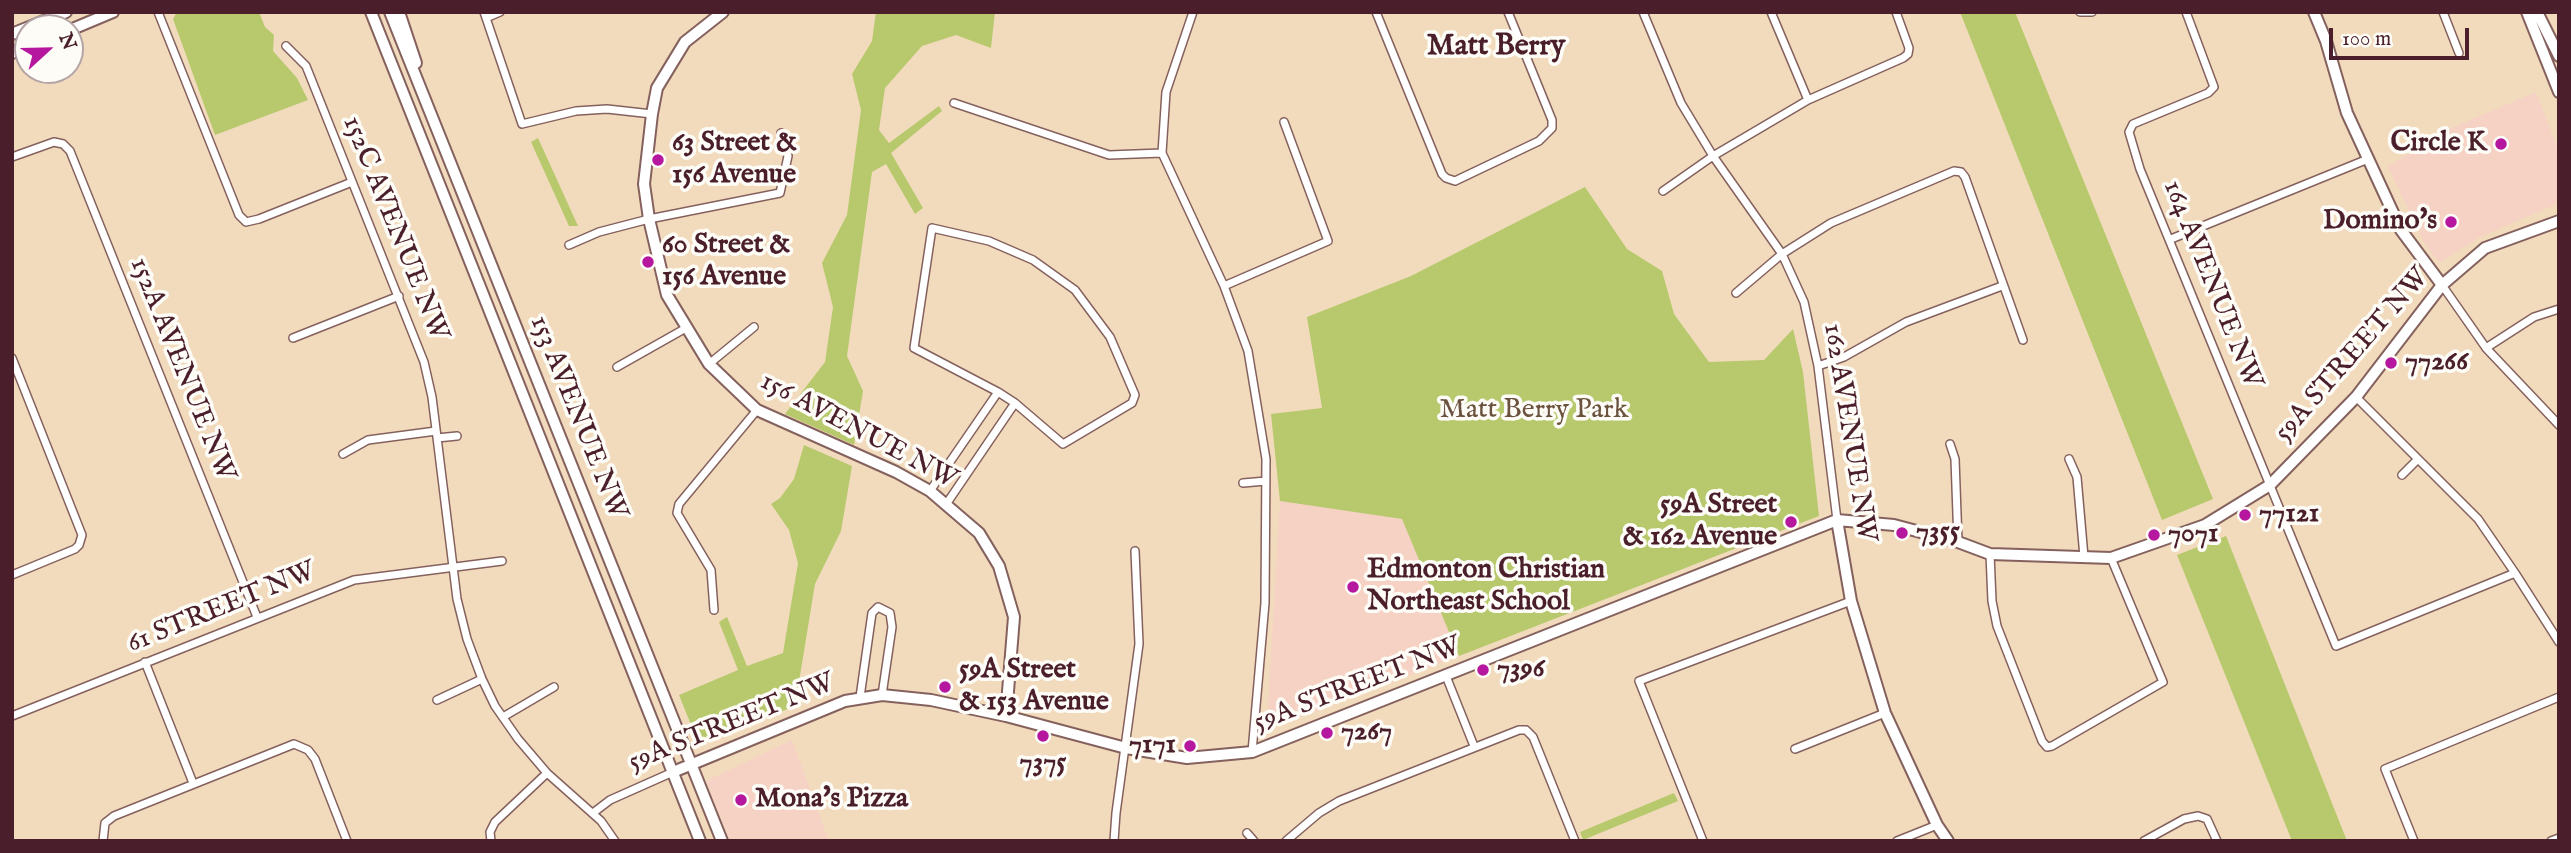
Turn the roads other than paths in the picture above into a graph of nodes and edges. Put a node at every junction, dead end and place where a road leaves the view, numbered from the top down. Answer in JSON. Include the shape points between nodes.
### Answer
{"nodes":[{"id":1,"x":66,"y":12,"type":"edge"},
{"id":2,"x":113,"y":12,"type":"edge"},
{"id":3,"x":158,"y":12,"type":"edge"},
{"id":4,"x":371,"y":12,"type":"edge"},
{"id":5,"x":390,"y":12,"type":"edge"},
{"id":6,"x":399,"y":12,"type":"edge"},
{"id":7,"x":500,"y":12,"type":"edge"},
{"id":8,"x":723,"y":12,"type":"edge"},
{"id":9,"x":1193,"y":12,"type":"edge"},
{"id":10,"x":1376,"y":12,"type":"edge"},
{"id":11,"x":1508,"y":12,"type":"edge"},
{"id":12,"x":1643,"y":12,"type":"edge"},
{"id":13,"x":1771,"y":12,"type":"edge"},
{"id":14,"x":1896,"y":12,"type":"edge"},
{"id":15,"x":2080,"y":12,"type":"edge"},
{"id":16,"x":2092,"y":12,"type":"edge"},
{"id":17,"x":2186,"y":12,"type":"edge"},
{"id":18,"x":2314,"y":12,"type":"edge"},
{"id":19,"x":2443,"y":12,"type":"edge"},
{"id":20,"x":2527,"y":12,"type":"edge"},
{"id":21,"x":2537,"y":12,"type":"edge"},
{"id":22,"x":485,"y":15,"type":"edge"},
{"id":23,"x":84,"y":24,"type":"edge"},
{"id":24,"x":12,"y":34,"type":"edge"},
{"id":25,"x":286,"y":46,"type":"dead end"},
{"id":26,"x":2459,"y":53,"type":"dead end"},
{"id":27,"x":2559,"y":55,"type":"edge"},
{"id":28,"x":2559,"y":92,"type":"edge"},
{"id":29,"x":1808,"y":100,"type":"junction"},
{"id":30,"x":426,"y":103,"type":"junction"},
{"id":31,"x":954,"y":103,"type":"dead end"},
{"id":32,"x":652,"y":114,"type":"junction"},
{"id":33,"x":1284,"y":122,"type":"dead end"},
{"id":34,"x":781,"y":133,"type":"dead end"},
{"id":35,"x":1162,"y":153,"type":"junction"},
{"id":36,"x":1713,"y":156,"type":"junction"},
{"id":37,"x":12,"y":157,"type":"edge"},
{"id":38,"x":2368,"y":159,"type":"junction"},
{"id":39,"x":352,"y":182,"type":"junction"},
{"id":40,"x":1662,"y":191,"type":"dead end"},
{"id":41,"x":649,"y":219,"type":"junction"},
{"id":42,"x":2559,"y":221,"type":"edge"},
{"id":43,"x":2171,"y":239,"type":"junction"},
{"id":44,"x":569,"y":245,"type":"dead end"},
{"id":45,"x":1782,"y":254,"type":"junction"},
{"id":46,"x":2442,"y":285,"type":"junction"},
{"id":47,"x":1224,"y":286,"type":"junction"},
{"id":48,"x":2002,"y":286,"type":"junction"},
{"id":49,"x":1736,"y":293,"type":"dead end"},
{"id":50,"x":399,"y":296,"type":"junction"},
{"id":51,"x":2559,"y":309,"type":"edge"},
{"id":52,"x":754,"y":327,"type":"dead end"},
{"id":53,"x":686,"y":328,"type":"junction"},
{"id":54,"x":293,"y":338,"type":"dead end"},
{"id":55,"x":2023,"y":340,"type":"dead end"},
{"id":56,"x":2486,"y":348,"type":"junction"},
{"id":57,"x":12,"y":358,"type":"edge"},
{"id":58,"x":709,"y":364,"type":"junction"},
{"id":59,"x":1818,"y":366,"type":"junction"},
{"id":60,"x":617,"y":367,"type":"dead end"},
{"id":61,"x":998,"y":392,"type":"junction"},
{"id":62,"x":2356,"y":397,"type":"junction"},
{"id":63,"x":1015,"y":403,"type":"junction"},
{"id":64,"x":757,"y":410,"type":"junction"},
{"id":65,"x":2559,"y":425,"type":"edge"},
{"id":66,"x":437,"y":435,"type":"junction"},
{"id":67,"x":457,"y":436,"type":"dead end"},
{"id":68,"x":1950,"y":444,"type":"dead end"},
{"id":69,"x":343,"y":454,"type":"dead end"},
{"id":70,"x":2069,"y":459,"type":"dead end"},
{"id":71,"x":2418,"y":459,"type":"junction"},
{"id":72,"x":2402,"y":475,"type":"dead end"},
{"id":73,"x":1266,"y":481,"type":"junction"},
{"id":74,"x":1243,"y":483,"type":"dead end"},
{"id":75,"x":2270,"y":485,"type":"junction"},
{"id":76,"x":930,"y":491,"type":"junction"},
{"id":77,"x":947,"y":503,"type":"junction"},
{"id":78,"x":1837,"y":520,"type":"junction"},
{"id":79,"x":1958,"y":542,"type":"junction"},
{"id":80,"x":1135,"y":551,"type":"dead end"},
{"id":81,"x":1990,"y":554,"type":"junction"},
{"id":82,"x":2084,"y":557,"type":"junction"},
{"id":83,"x":2111,"y":558,"type":"junction"},
{"id":84,"x":502,"y":561,"type":"dead end"},
{"id":85,"x":454,"y":567,"type":"junction"},
{"id":86,"x":2515,"y":573,"type":"junction"},
{"id":87,"x":12,"y":575,"type":"edge"},
{"id":88,"x":1851,"y":601,"type":"junction"},
{"id":89,"x":714,"y":610,"type":"dead end"},
{"id":90,"x":257,"y":617,"type":"junction"},
{"id":91,"x":2559,"y":642,"type":"edge"},
{"id":92,"x":145,"y":663,"type":"junction"},
{"id":93,"x":1446,"y":676,"type":"junction"},
{"id":94,"x":482,"y":679,"type":"junction"},
{"id":95,"x":554,"y":687,"type":"dead end"},
{"id":96,"x":881,"y":695,"type":"junction"},
{"id":97,"x":860,"y":697,"type":"junction"},
{"id":98,"x":2559,"y":697,"type":"edge"},
{"id":99,"x":437,"y":700,"type":"dead end"},
{"id":100,"x":13,"y":713,"type":"edge"},
{"id":101,"x":1885,"y":713,"type":"junction"},
{"id":102,"x":1006,"y":716,"type":"junction"},
{"id":103,"x":503,"y":718,"type":"junction"},
{"id":104,"x":1474,"y":746,"type":"junction"},
{"id":105,"x":1126,"y":748,"type":"junction"},
{"id":106,"x":1795,"y":749,"type":"dead end"},
{"id":107,"x":1252,"y":752,"type":"junction"},
{"id":108,"x":691,"y":765,"type":"junction"},
{"id":109,"x":673,"y":772,"type":"junction"},
{"id":110,"x":547,"y":773,"type":"junction"},
{"id":111,"x":193,"y":783,"type":"junction"},
{"id":112,"x":593,"y":813,"type":"junction"},
{"id":113,"x":1937,"y":825,"type":"junction"},
{"id":114,"x":1247,"y":833,"type":"dead end"},
{"id":115,"x":491,"y":836,"type":"edge"},
{"id":116,"x":2559,"y":838,"type":"edge"},
{"id":117,"x":1572,"y":840,"type":"edge"},
{"id":118,"x":103,"y":841,"type":"edge"},
{"id":119,"x":347,"y":841,"type":"edge"},
{"id":120,"x":615,"y":841,"type":"edge"},
{"id":121,"x":700,"y":841,"type":"edge"},
{"id":122,"x":722,"y":841,"type":"edge"},
{"id":123,"x":1114,"y":841,"type":"edge"},
{"id":124,"x":1254,"y":841,"type":"edge"},
{"id":125,"x":1286,"y":841,"type":"edge"},
{"id":126,"x":1703,"y":841,"type":"edge"},
{"id":127,"x":1898,"y":841,"type":"edge"},
{"id":128,"x":1948,"y":841,"type":"edge"},
{"id":129,"x":2144,"y":841,"type":"edge"},
{"id":130,"x":2217,"y":841,"type":"edge"},
{"id":131,"x":2414,"y":841,"type":"edge"},
{"id":132,"x":2551,"y":841,"type":"edge"}],
"edges":[{"from":1,"to":24,"type":"street"},
{"from":2,"to":23,"type":"street"},
{"from":3,"to":39,"type":"street","via":[[239,215],[246,222]]},
{"from":4,"to":109,"type":"street","name":"153 AVENUE NW"},
{"from":5,"to":30,"type":"street","name":"153 AVENUE NW"},
{"from":6,"to":30,"type":"street"},
{"from":7,"to":22,"type":"street"},
{"from":8,"to":32,"type":"street","name":"156 AVENUE NW","via":[[685,42],[657,88]]},
{"from":9,"to":35,"type":"street","via":[[1167,92]]},
{"from":10,"to":11,"type":"street","via":[[1441,174],[1455,181],[1539,141],[1552,128]]},
{"from":12,"to":36,"type":"street","name":"162 AVENUE NW","via":[[1681,103]]},
{"from":13,"to":29,"type":"street"},
{"from":14,"to":29,"type":"street","via":[[1908,54]]},
{"from":15,"to":16,"type":"street"},
{"from":17,"to":43,"type":"street","name":"164 AVENUE NW","via":[[2214,87],[2133,124],[2129,132]]},
{"from":18,"to":38,"type":"street","via":[[2347,113]]},
{"from":19,"to":26,"type":"street"},
{"from":20,"to":28,"type":"street"},
{"from":21,"to":27,"type":"street"},
{"from":22,"to":32,"type":"street","via":[[522,124],[576,111]]},
{"from":25,"to":39,"type":"street","name":"152C AVENUE NW","via":[[306,66]]},
{"from":29,"to":36,"type":"street"},
{"from":30,"to":108,"type":"street","name":"153 AVENUE NW"},
{"from":31,"to":35,"type":"street","via":[[1109,155]]},
{"from":32,"to":41,"type":"street","name":"156 AVENUE NW","via":[[644,184]]},
{"from":33,"to":47,"type":"street","via":[[1328,241]]},
{"from":34,"to":41,"type":"street","via":[[788,156],[780,193]]},
{"from":35,"to":47,"type":"street"},
{"from":36,"to":40,"type":"street"},
{"from":36,"to":45,"type":"street","name":"162 AVENUE NW"},
{"from":37,"to":90,"type":"street","name":"152A AVENUE NW","via":[[60,142],[73,156]]},
{"from":38,"to":43,"type":"street"},
{"from":38,"to":46,"type":"street","via":[[2401,230]]},
{"from":39,"to":50,"type":"street","name":"152C AVENUE NW"},
{"from":41,"to":44,"type":"street"},
{"from":41,"to":53,"type":"street","name":"156 AVENUE NW","via":[[667,295]]},
{"from":42,"to":46,"type":"street","name":"59A STREET NW","via":[[2486,248]]},
{"from":43,"to":75,"type":"street","name":"164 AVENUE NW"},
{"from":45,"to":48,"type":"street","via":[[1831,223],[1961,172]]},
{"from":45,"to":49,"type":"street"},
{"from":45,"to":59,"type":"street","name":"162 AVENUE NW","via":[[1804,302]]},
{"from":46,"to":56,"type":"street"},
{"from":46,"to":62,"type":"street","name":"59A STREET NW"},
{"from":47,"to":73,"type":"street","via":[[1248,351]]},
{"from":48,"to":55,"type":"street"},
{"from":48,"to":59,"type":"street","via":[[1906,323]]},
{"from":50,"to":54,"type":"street"},
{"from":50,"to":66,"type":"street","name":"152C AVENUE NW","via":[[429,377]]},
{"from":51,"to":56,"type":"street","via":[[2534,317]]},
{"from":52,"to":58,"type":"street"},
{"from":53,"to":58,"type":"street","name":"156 AVENUE NW"},
{"from":53,"to":60,"type":"street"},
{"from":56,"to":65,"type":"street"},
{"from":57,"to":87,"type":"street","via":[[82,535],[79,545],[65,555]]},
{"from":58,"to":64,"type":"street","name":"156 AVENUE NW"},
{"from":59,"to":78,"type":"street","name":"162 AVENUE NW"},
{"from":61,"to":63,"type":"street"},
{"from":61,"to":63,"type":"street","via":[[914,348],[932,228],[989,241],[1033,260],[1075,290],[1110,337],[1135,395],[1132,402],[1063,444]]},
{"from":61,"to":76,"type":"street"},
{"from":62,"to":71,"type":"street"},
{"from":62,"to":75,"type":"street","name":"59A STREET NW"},
{"from":63,"to":77,"type":"street"},
{"from":64,"to":76,"type":"street","name":"156 AVENUE NW"},
{"from":64,"to":89,"type":"street","via":[[682,500],[677,513],[711,570]]},
{"from":66,"to":67,"type":"street"},
{"from":66,"to":69,"type":"street","via":[[368,440]]},
{"from":66,"to":85,"type":"street","name":"152C AVENUE NW"},
{"from":68,"to":79,"type":"street","via":[[1955,459]]},
{"from":70,"to":82,"type":"street","via":[[2077,477]]},
{"from":71,"to":72,"type":"street"},
{"from":71,"to":86,"type":"street","via":[[2478,519]]},
{"from":73,"to":74,"type":"street"},
{"from":73,"to":107,"type":"street","via":[[1265,604]]},
{"from":75,"to":83,"type":"street","name":"59A STREET NW","via":[[2205,525]]},
{"from":75,"to":86,"type":"street","name":"164 AVENUE NW","via":[[2336,646]]},
{"from":76,"to":77,"type":"street","name":"156 AVENUE NW"},
{"from":77,"to":102,"type":"street","name":"156 AVENUE NW","via":[[979,533],[999,566],[1014,617]]},
{"from":78,"to":79,"type":"street","name":"59A STREET NW","via":[[1894,525]]},
{"from":78,"to":88,"type":"street","name":"162 AVENUE NW"},
{"from":78,"to":93,"type":"street","name":"59A STREET NW"},
{"from":79,"to":81,"type":"street","name":"59A STREET NW"},
{"from":80,"to":105,"type":"street","via":[[1139,644]]},
{"from":81,"to":82,"type":"street","name":"59A STREET NW"},
{"from":81,"to":83,"type":"street","via":[[1997,626],[2047,747],[2162,682]]},
{"from":82,"to":83,"type":"street","name":"59A STREET NW"},
{"from":84,"to":85,"type":"street"},
{"from":85,"to":90,"type":"street","name":"61 STREET NW","via":[[354,580]]},
{"from":85,"to":94,"type":"street","name":"152C AVENUE NW","via":[[463,626]]},
{"from":86,"to":91,"type":"street"},
{"from":88,"to":101,"type":"street","name":"162 AVENUE NW"},
{"from":88,"to":126,"type":"street","via":[[1639,681]]},
{"from":90,"to":92,"type":"street","name":"61 STREET NW"},
{"from":92,"to":100,"type":"street","name":"61 STREET NW"},
{"from":92,"to":111,"type":"street"},
{"from":93,"to":104,"type":"street"},
{"from":93,"to":107,"type":"street","name":"59A STREET NW"},
{"from":94,"to":99,"type":"street"},
{"from":94,"to":103,"type":"street","name":"152C AVENUE NW"},
{"from":95,"to":103,"type":"street"},
{"from":96,"to":97,"type":"street","name":"59A STREET NW"},
{"from":96,"to":97,"type":"street","via":[[892,627],[890,613],[878,607],[872,613]]},
{"from":96,"to":102,"type":"street","name":"59A STREET NW"},
{"from":97,"to":108,"type":"street","name":"59A STREET NW"},
{"from":98,"to":131,"type":"street","via":[[2385,769]]},
{"from":101,"to":106,"type":"street"},
{"from":101,"to":113,"type":"street","name":"162 AVENUE NW"},
{"from":102,"to":105,"type":"street","name":"59A STREET NW"},
{"from":103,"to":110,"type":"street","name":"152C AVENUE NW"},
{"from":104,"to":117,"type":"street","via":[[1514,730],[1526,730],[1536,743]]},
{"from":104,"to":125,"type":"street","via":[[1339,802]]},
{"from":105,"to":107,"type":"street","name":"59A STREET NW","via":[[1187,758]]},
{"from":105,"to":123,"type":"street"},
{"from":108,"to":109,"type":"street","name":"59A STREET NW"},
{"from":108,"to":122,"type":"street","name":"153 AVENUE NW"},
{"from":109,"to":112,"type":"street","name":"59A STREET NW","via":[[610,800]]},
{"from":109,"to":121,"type":"street","name":"153 AVENUE NW"},
{"from":110,"to":112,"type":"street","name":"152C AVENUE NW"},
{"from":110,"to":115,"type":"street","via":[[495,822]]},
{"from":111,"to":118,"type":"street","via":[[105,823]]},
{"from":111,"to":119,"type":"street","via":[[288,745],[303,747],[315,759]]},
{"from":112,"to":120,"type":"street","name":"152C AVENUE NW"},
{"from":113,"to":127,"type":"street"},
{"from":113,"to":128,"type":"street","name":"162 AVENUE NW"},
{"from":114,"to":124,"type":"street"},
{"from":116,"to":132,"type":"street"},
{"from":129,"to":130,"type":"street","via":[[2197,816],[2207,819]]}]}
